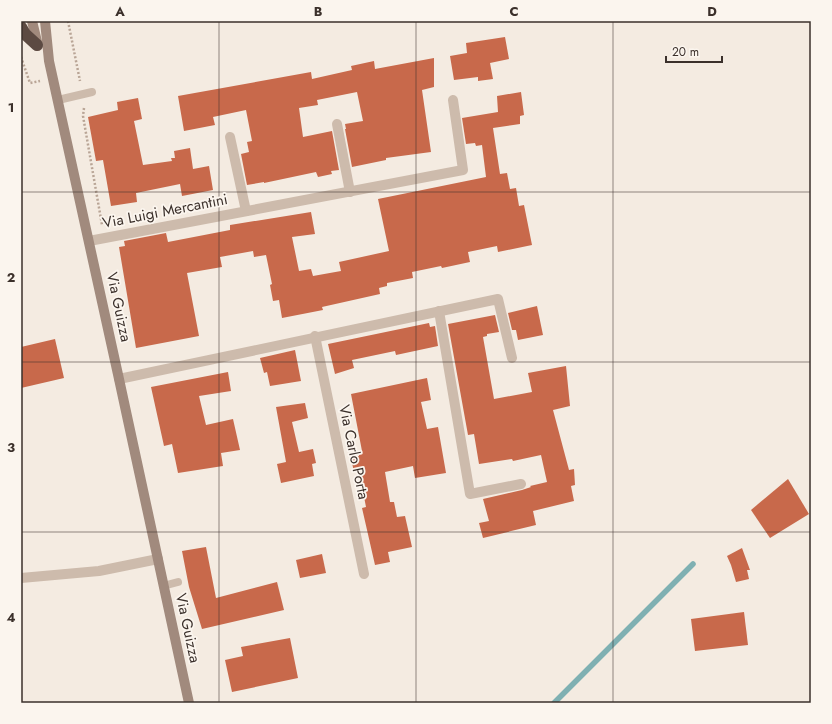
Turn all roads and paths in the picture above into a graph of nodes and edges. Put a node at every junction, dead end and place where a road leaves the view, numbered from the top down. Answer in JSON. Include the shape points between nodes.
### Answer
{"nodes":[{"id":1,"x":32,"y":21,"type":"edge"},
{"id":2,"x":45,"y":21,"type":"edge"},
{"id":3,"x":68,"y":21,"type":"edge"},
{"id":4,"x":21,"y":27,"type":"edge"},
{"id":5,"x":37,"y":44,"type":"junction"},
{"id":6,"x":21,"y":57,"type":"edge"},
{"id":7,"x":49,"y":61,"type":"junction"},
{"id":8,"x":53,"y":79,"type":"junction"},
{"id":9,"x":79,"y":79,"type":"dead end"},
{"id":10,"x":92,"y":92,"type":"dead end"},
{"id":11,"x":58,"y":100,"type":"junction"},
{"id":12,"x":453,"y":100,"type":"dead end"},
{"id":13,"x":337,"y":124,"type":"dead end"},
{"id":14,"x":230,"y":137,"type":"dead end"},
{"id":15,"x":350,"y":192,"type":"junction"},
{"id":16,"x":246,"y":211,"type":"junction"},
{"id":17,"x":89,"y":241,"type":"junction"},
{"id":18,"x":439,"y":311,"type":"junction"},
{"id":19,"x":314,"y":336,"type":"junction"},
{"id":20,"x":512,"y":358,"type":"dead end"},
{"id":21,"x":120,"y":379,"type":"junction"},
{"id":22,"x":521,"y":484,"type":"dead end"},
{"id":23,"x":158,"y":559,"type":"junction"},
{"id":24,"x":364,"y":574,"type":"dead end"},
{"id":25,"x":21,"y":578,"type":"edge"},
{"id":26,"x":178,"y":582,"type":"dead end"},
{"id":27,"x":163,"y":586,"type":"junction"},
{"id":28,"x":189,"y":703,"type":"edge"}],
"edges":[{"from":1,"to":5,"type":"main road","name":"Via Guizza"},
{"from":2,"to":7,"type":"main road","name":"Via Guizza"},
{"from":3,"to":9,"type":"path"},
{"from":4,"to":5,"type":"highway"},
{"from":5,"to":7,"type":"main road","name":"Via Guizza"},
{"from":6,"to":8,"type":"path","via":[[30,83]]},
{"from":7,"to":8,"type":"main road","name":"Via Guizza"},
{"from":8,"to":11,"type":"main road","name":"Via Guizza"},
{"from":10,"to":11,"type":"lane"},
{"from":11,"to":17,"type":"main road","name":"Via Guizza"},
{"from":12,"to":15,"type":"street","name":"Via Luigi Mercantini","via":[[463,170]]},
{"from":13,"to":15,"type":"street"},
{"from":14,"to":16,"type":"street","name":"Via Luigi Mercantini"},
{"from":15,"to":16,"type":"street","name":"Via Luigi Mercantini"},
{"from":16,"to":17,"type":"street","name":"Via Luigi Mercantini"},
{"from":17,"to":21,"type":"main road","name":"Via Guizza"},
{"from":18,"to":19,"type":"street"},
{"from":18,"to":20,"type":"street","via":[[498,299]]},
{"from":18,"to":22,"type":"street","via":[[470,494]]},
{"from":19,"to":21,"type":"street"},
{"from":19,"to":24,"type":"street","name":"Via Carlo Porta"},
{"from":21,"to":23,"type":"main road","name":"Via Guizza"},
{"from":23,"to":25,"type":"street","via":[[99,571]]},
{"from":23,"to":27,"type":"main road","name":"Via Guizza"},
{"from":26,"to":27,"type":"lane"},
{"from":27,"to":28,"type":"main road","name":"Via Guizza"}]}
